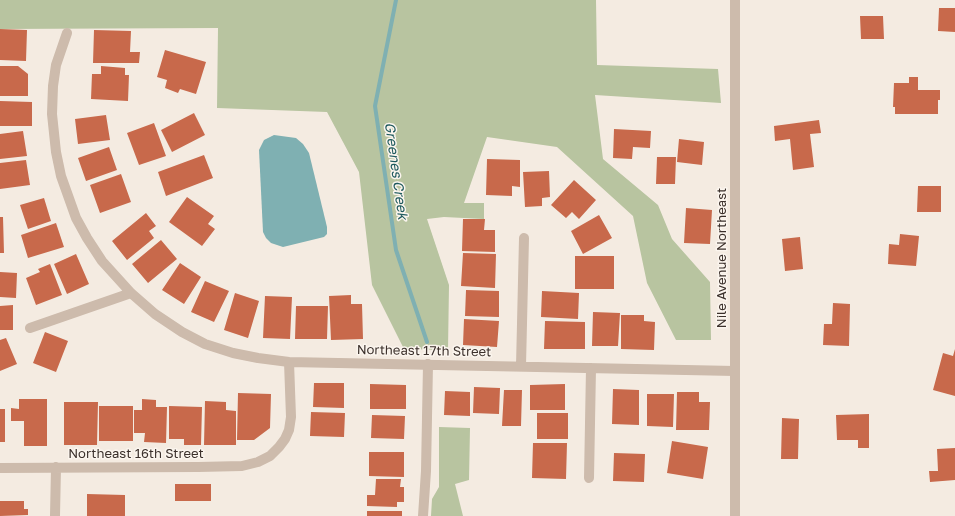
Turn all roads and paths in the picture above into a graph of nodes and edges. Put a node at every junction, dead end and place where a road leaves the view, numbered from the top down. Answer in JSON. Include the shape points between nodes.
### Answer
{"nodes":[{"id":1,"x":735,"y":0,"type":"edge"},
{"id":2,"x":66,"y":33,"type":"dead end"},
{"id":3,"x":524,"y":238,"type":"dead end"},
{"id":4,"x":131,"y":293,"type":"junction"},
{"id":5,"x":30,"y":328,"type":"dead end"},
{"id":6,"x":289,"y":362,"type":"junction"},
{"id":7,"x":428,"y":364,"type":"junction"},
{"id":8,"x":521,"y":366,"type":"junction"},
{"id":9,"x":590,"y":368,"type":"junction"},
{"id":10,"x":735,"y":371,"type":"junction"},
{"id":11,"x":56,"y":467,"type":"junction"},
{"id":12,"x":0,"y":468,"type":"edge"},
{"id":13,"x":589,"y":478,"type":"dead end"},
{"id":14,"x":55,"y":516,"type":"edge"},
{"id":15,"x":423,"y":516,"type":"edge"},
{"id":16,"x":735,"y":516,"type":"edge"}],
"edges":[{"from":1,"to":10,"type":"street","name":"Nile Avenue Northeast"},
{"from":2,"to":4,"type":"street","name":"Northeast 17th Street","via":[[56,65],[52,114],[61,176],[86,238],[102,261]]},
{"from":3,"to":8,"type":"street"},
{"from":4,"to":5,"type":"street"},
{"from":4,"to":6,"type":"street","name":"Northeast 17th Street","via":[[155,314],[205,344],[233,353]]},
{"from":6,"to":7,"type":"street","name":"Northeast 17th Street"},
{"from":6,"to":11,"type":"street","name":"Northeast 16th Street","via":[[289,430],[279,448],[258,462],[242,466]]},
{"from":7,"to":8,"type":"street","name":"Northeast 17th Street"},
{"from":7,"to":15,"type":"street"},
{"from":8,"to":9,"type":"street","name":"Northeast 17th Street"},
{"from":9,"to":10,"type":"street","name":"Northeast 17th Street"},
{"from":9,"to":13,"type":"street"},
{"from":10,"to":16,"type":"street","name":"Nile Avenue Northeast"},
{"from":11,"to":12,"type":"street","name":"Northeast 16th Street"},
{"from":11,"to":14,"type":"street"}]}
